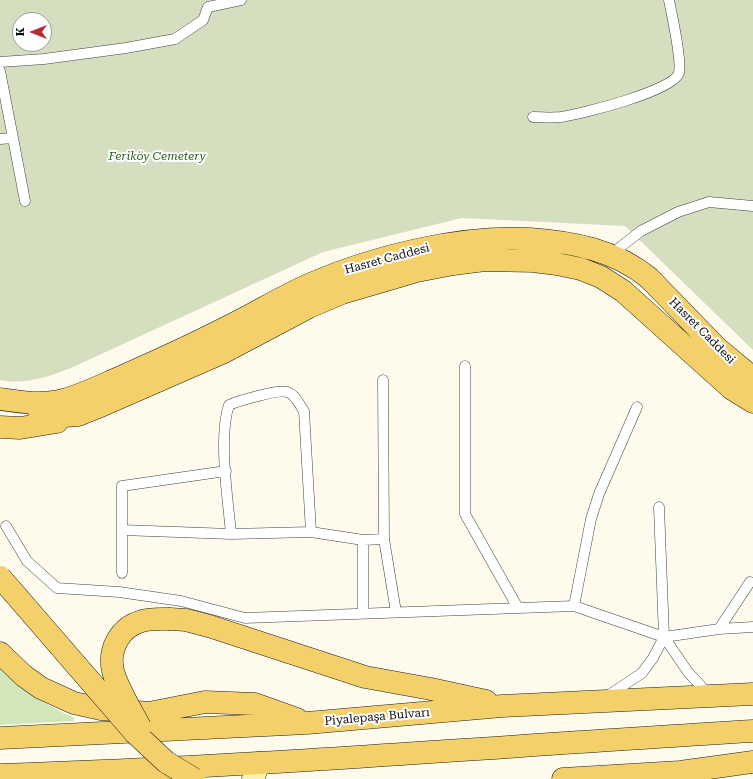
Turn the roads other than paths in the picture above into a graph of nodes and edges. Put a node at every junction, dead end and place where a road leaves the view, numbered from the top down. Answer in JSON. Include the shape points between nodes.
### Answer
{"nodes":[{"id":1,"x":241,"y":0,"type":"edge"},
{"id":2,"x":669,"y":0,"type":"edge"},
{"id":3,"x":0,"y":62,"type":"edge"},
{"id":4,"x":0,"y":71,"type":"edge"},
{"id":5,"x":533,"y":117,"type":"dead end"},
{"id":6,"x":13,"y":138,"type":"junction"},
{"id":7,"x":0,"y":139,"type":"edge"},
{"id":8,"x":25,"y":201,"type":"dead end"},
{"id":9,"x":753,"y":206,"type":"edge"},
{"id":10,"x":610,"y":255,"type":"junction"},
{"id":11,"x":601,"y":278,"type":"junction"},
{"id":12,"x":465,"y":366,"type":"dead end"},
{"id":13,"x":753,"y":378,"type":"edge"},
{"id":14,"x":383,"y":380,"type":"dead end"},
{"id":15,"x":0,"y":399,"type":"edge"},
{"id":16,"x":753,"y":402,"type":"edge"},
{"id":17,"x":637,"y":407,"type":"dead end"},
{"id":18,"x":0,"y":414,"type":"edge"},
{"id":19,"x":78,"y":415,"type":"junction"},
{"id":20,"x":0,"y":427,"type":"edge"},
{"id":21,"x":226,"y":471,"type":"junction"},
{"id":22,"x":659,"y":507,"type":"dead end"},
{"id":23,"x":6,"y":526,"type":"dead end"},
{"id":24,"x":122,"y":530,"type":"junction"},
{"id":25,"x":311,"y":532,"type":"junction"},
{"id":26,"x":231,"y":534,"type":"junction"},
{"id":27,"x":384,"y":539,"type":"junction"},
{"id":28,"x":363,"y":540,"type":"junction"},
{"id":29,"x":122,"y":573,"type":"dead end"},
{"id":30,"x":0,"y":576,"type":"edge"},
{"id":31,"x":750,"y":582,"type":"dead end"},
{"id":32,"x":574,"y":606,"type":"junction"},
{"id":33,"x":518,"y":608,"type":"junction"},
{"id":34,"x":396,"y":612,"type":"junction"},
{"id":35,"x":363,"y":613,"type":"junction"},
{"id":36,"x":753,"y":627,"type":"edge"},
{"id":37,"x":718,"y":629,"type":"junction"},
{"id":38,"x":664,"y":637,"type":"junction"},
{"id":39,"x":0,"y":653,"type":"edge"},
{"id":40,"x":753,"y":694,"type":"edge"},
{"id":41,"x":710,"y":696,"type":"junction"},
{"id":42,"x":600,"y":701,"type":"junction"},
{"id":43,"x":502,"y":706,"type":"junction"},
{"id":44,"x":308,"y":723,"type":"junction"},
{"id":45,"x":753,"y":731,"type":"edge"},
{"id":46,"x":0,"y":738,"type":"edge"},
{"id":47,"x":146,"y":744,"type":"junction"},
{"id":48,"x":753,"y":762,"type":"edge"},
{"id":49,"x":122,"y":771,"type":"junction"},
{"id":50,"x":256,"y":771,"type":"edge"},
{"id":51,"x":0,"y":774,"type":"edge"},
{"id":52,"x":97,"y":779,"type":"edge"},
{"id":53,"x":194,"y":779,"type":"edge"},
{"id":54,"x":563,"y":779,"type":"edge"}],
"edges":[{"from":1,"to":3,"type":"lane","via":[[208,7],[203,20],[175,39],[44,59]]},
{"from":2,"to":5,"type":"lane","via":[[679,63],[679,74],[671,83],[653,92],[560,117]]},
{"from":4,"to":6,"type":"lane"},
{"from":6,"to":7,"type":"lane"},
{"from":6,"to":8,"type":"lane"},
{"from":9,"to":10,"type":"lane","via":[[709,202],[678,212],[640,231]]},
{"from":10,"to":11,"type":"main road"},
{"from":10,"to":13,"type":"main road","name":"Hasret Caddesi","via":[[637,268],[649,278],[717,348]]},
{"from":10,"to":15,"type":"main road","name":"Hasret Caddesi","via":[[571,243],[520,238],[478,240],[424,249],[339,272],[312,283],[200,341],[85,393],[38,404]]},
{"from":11,"to":16,"type":"main road","name":"Hasret Caddesi","via":[[623,291],[732,388]]},
{"from":11,"to":19,"type":"main road","name":"Hasret Caddesi","via":[[557,264],[510,260],[485,260],[417,271],[342,293],[316,304],[222,353]]},
{"from":12,"to":33,"type":"lane","via":[[465,514]]},
{"from":14,"to":27,"type":"lane"},
{"from":17,"to":32,"type":"lane","via":[[593,512]]},
{"from":18,"to":19,"type":"main road","name":"Hasret Caddesi","via":[[35,418]]},
{"from":19,"to":20,"type":"main road","via":[[69,420],[40,426]]},
{"from":21,"to":24,"type":"lane","via":[[122,486]]},
{"from":21,"to":25,"type":"lane","via":[[224,419],[229,405],[286,391],[294,396],[304,411]]},
{"from":21,"to":26,"type":"lane"},
{"from":22,"to":38,"type":"lane"},
{"from":23,"to":35,"type":"lane","via":[[26,561],[58,588],[119,592],[181,601],[245,618]]},
{"from":24,"to":26,"type":"lane"},
{"from":24,"to":29,"type":"lane"},
{"from":25,"to":26,"type":"lane"},
{"from":25,"to":28,"type":"lane"},
{"from":27,"to":28,"type":"lane"},
{"from":27,"to":34,"type":"lane"},
{"from":28,"to":35,"type":"lane"},
{"from":30,"to":47,"type":"main road","bridge":true},
{"from":31,"to":37,"type":"lane"},
{"from":32,"to":33,"type":"lane"},
{"from":32,"to":38,"type":"lane"},
{"from":33,"to":34,"type":"lane"},
{"from":34,"to":35,"type":"lane"},
{"from":36,"to":37,"type":"lane"},
{"from":37,"to":38,"type":"lane"},
{"from":38,"to":41,"type":"lane","via":[[688,672]]},
{"from":38,"to":42,"type":"lane","via":[[654,658],[642,673]]},
{"from":39,"to":44,"type":"main road","via":[[40,688],[74,703],[100,709],[149,713],[205,702],[255,704]]},
{"from":40,"to":41,"type":"main road","name":"Piyalepaşa Bulvarı"},
{"from":41,"to":42,"type":"main road","name":"Piyalepaşa Bulvarı"},
{"from":42,"to":43,"type":"main road","name":"Piyalepaşa Bulvarı"},
{"from":43,"to":44,"type":"main road","name":"Piyalepaşa Bulvarı"},
{"from":43,"to":47,"type":"main road","bridge":true,"via":[[432,689],[365,678],[186,620],[143,621],[132,625],[118,638],[112,658],[113,671]]},
{"from":44,"to":46,"type":"main road","name":"Piyalepaşa Bulvarı"},
{"from":45,"to":50,"type":"main road","via":[[486,747]]},
{"from":47,"to":53,"type":"main road","bridge":true,"via":[[166,762]]},
{"from":48,"to":54,"type":"main road","via":[[680,772]]},
{"from":49,"to":50,"type":"main road"},
{"from":49,"to":51,"type":"main road"},
{"from":49,"to":52,"type":"main road"}]}
